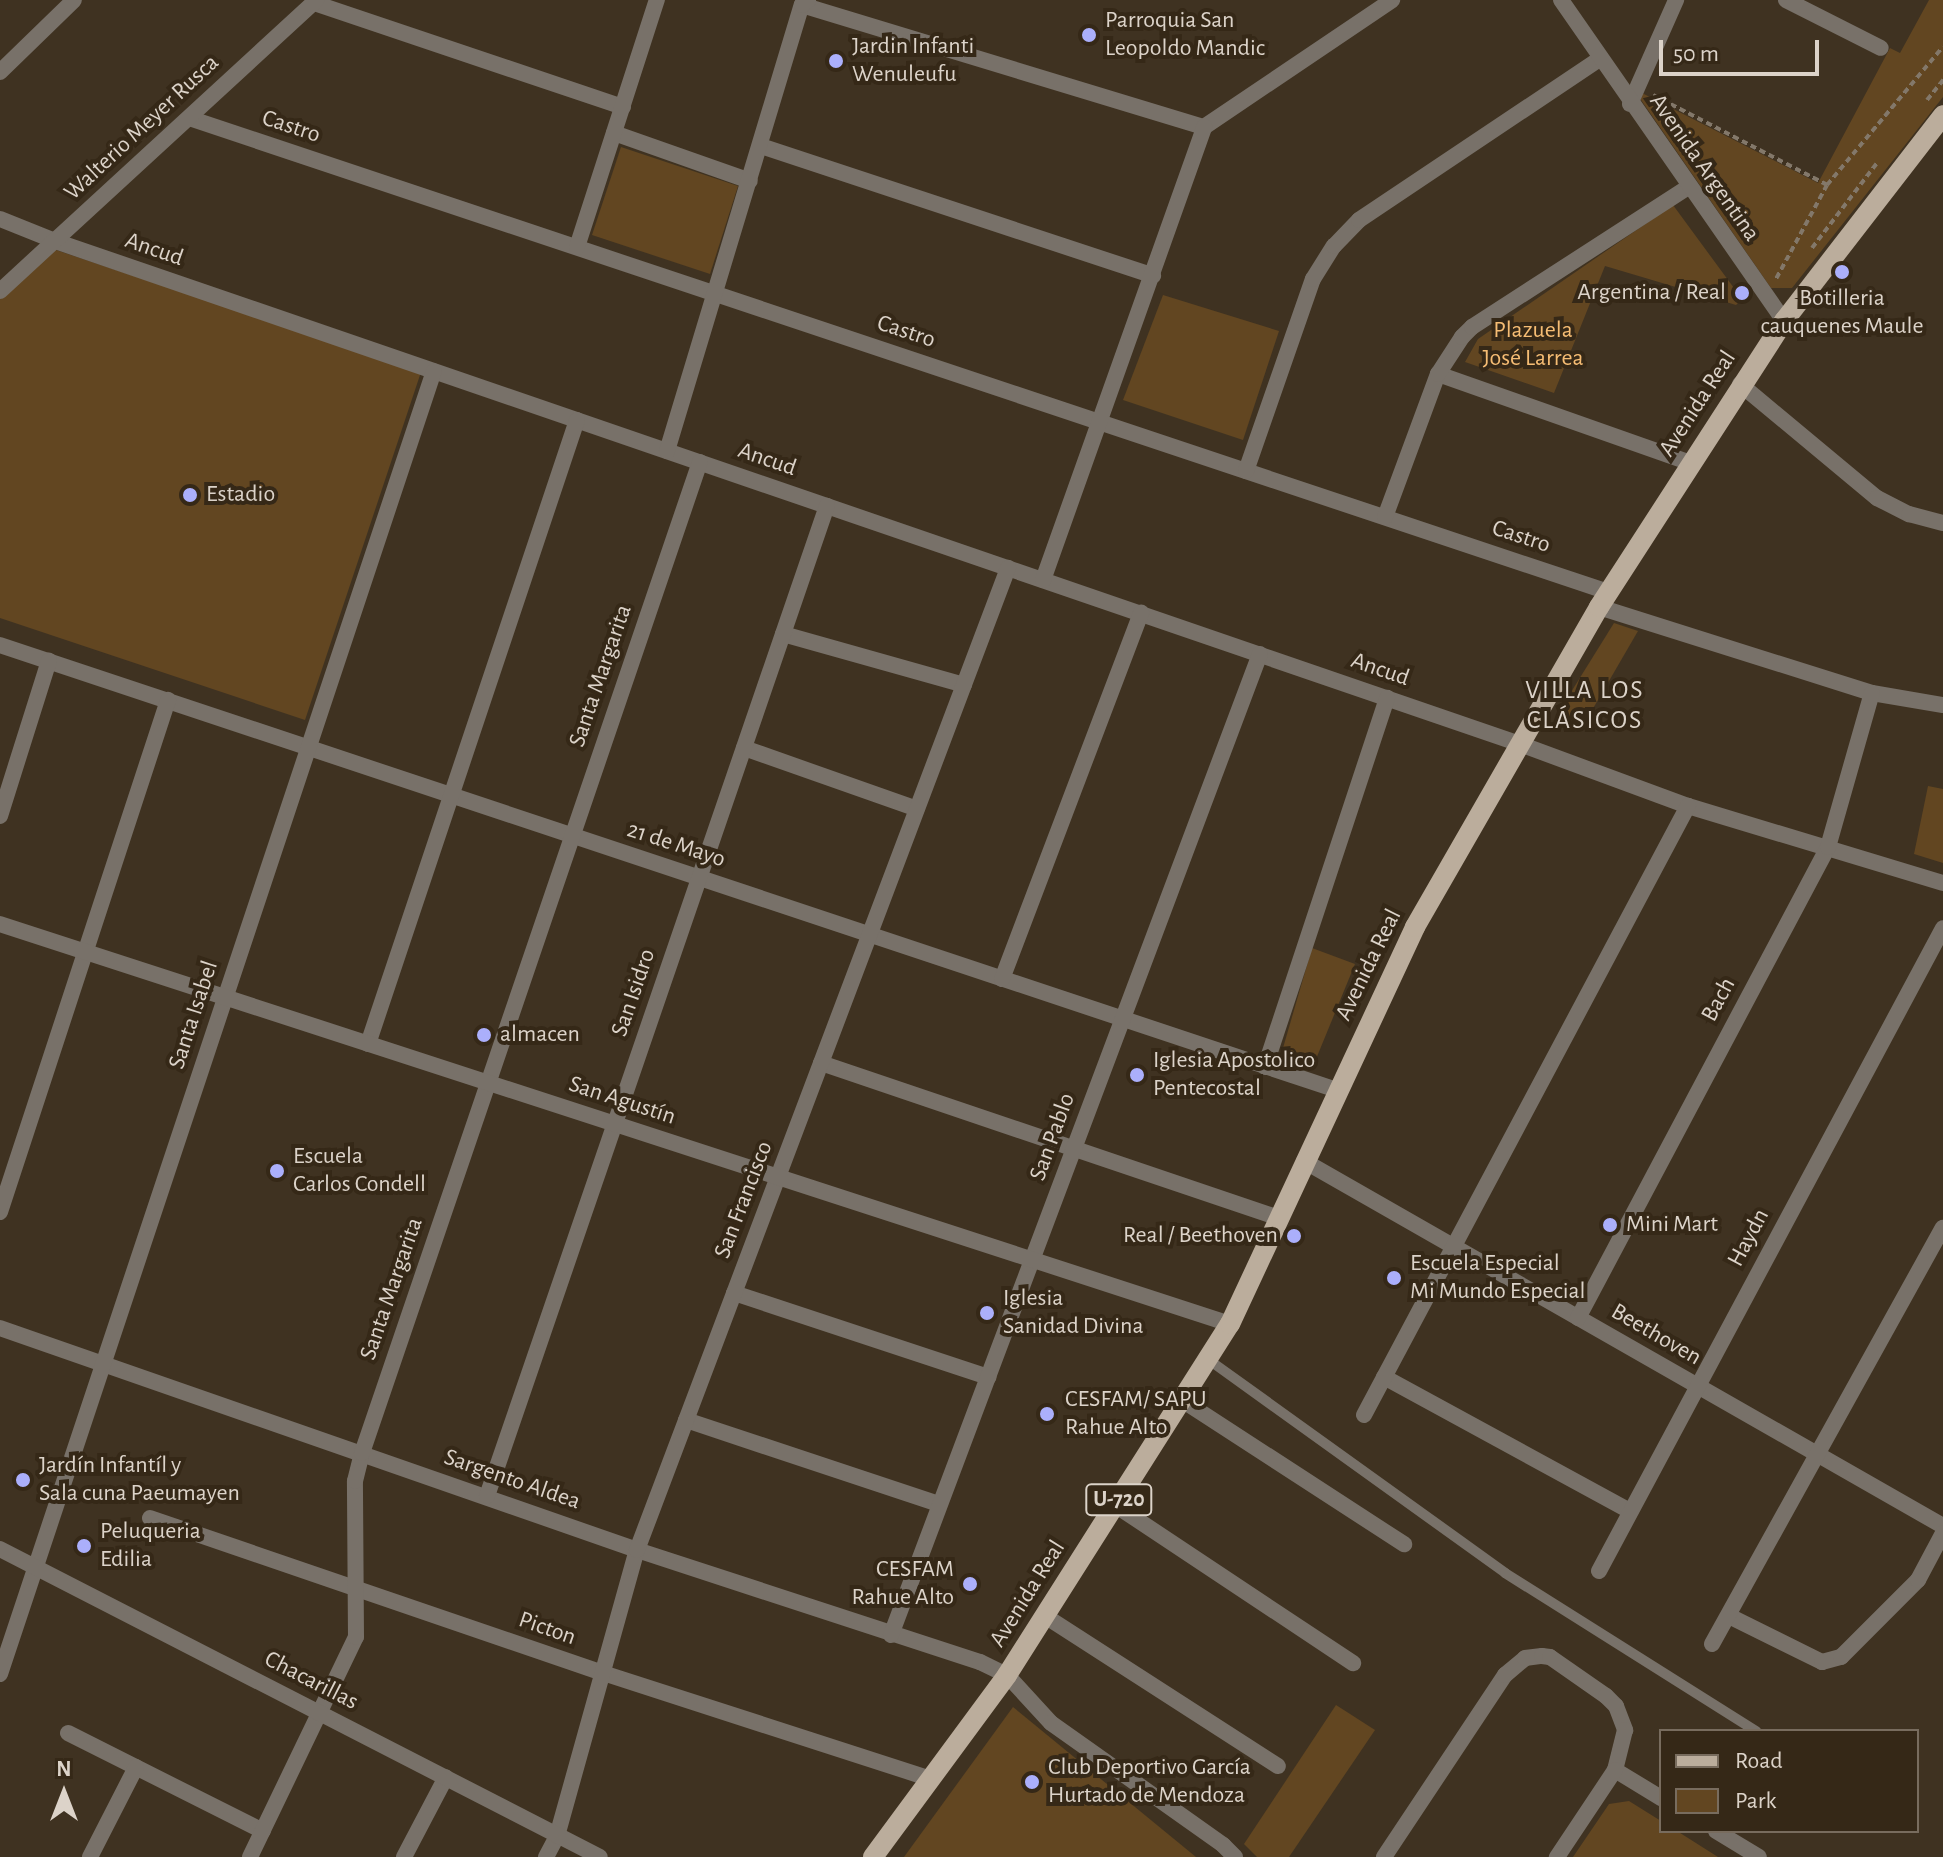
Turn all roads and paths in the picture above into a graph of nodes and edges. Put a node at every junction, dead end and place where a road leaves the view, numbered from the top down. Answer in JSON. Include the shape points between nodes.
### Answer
{"nodes":[{"id":1,"x":74,"y":0,"type":"edge"},
{"id":2,"x":657,"y":0,"type":"edge"},
{"id":3,"x":1392,"y":0,"type":"edge"},
{"id":4,"x":1561,"y":0,"type":"edge"},
{"id":5,"x":1676,"y":0,"type":"edge"},
{"id":6,"x":1786,"y":0,"type":"edge"},
{"id":7,"x":311,"y":3,"type":"edge"},
{"id":8,"x":805,"y":3,"type":"edge"},
{"id":9,"x":1943,"y":47,"type":"edge"},
{"id":10,"x":1881,"y":48,"type":"dead end"},
{"id":11,"x":1601,"y":58,"type":"junction"},
{"id":12,"x":2,"y":66,"type":"edge"},
{"id":13,"x":1661,"y":100,"type":"dead end"},
{"id":14,"x":1630,"y":104,"type":"junction"},
{"id":15,"x":623,"y":107,"type":"junction"},
{"id":16,"x":1943,"y":115,"type":"edge"},
{"id":17,"x":189,"y":118,"type":"junction"},
{"id":18,"x":1204,"y":127,"type":"junction"},
{"id":19,"x":614,"y":133,"type":"junction"},
{"id":20,"x":761,"y":146,"type":"junction"},
{"id":21,"x":750,"y":181,"type":"junction"},
{"id":22,"x":1827,"y":185,"type":"junction"},
{"id":23,"x":1688,"y":187,"type":"junction"},
{"id":24,"x":0,"y":219,"type":"edge"},
{"id":25,"x":55,"y":241,"type":"junction"},
{"id":26,"x":577,"y":247,"type":"junction"},
{"id":27,"x":1153,"y":276,"type":"junction"},
{"id":28,"x":0,"y":291,"type":"edge"},
{"id":29,"x":715,"y":294,"type":"junction"},
{"id":30,"x":1770,"y":304,"type":"junction"},
{"id":31,"x":1784,"y":321,"type":"junction"},
{"id":32,"x":434,"y":371,"type":"junction"},
{"id":33,"x":1438,"y":374,"type":"junction"},
{"id":34,"x":1740,"y":384,"type":"junction"},
{"id":35,"x":577,"y":420,"type":"junction"},
{"id":36,"x":1099,"y":422,"type":"junction"},
{"id":37,"x":667,"y":451,"type":"junction"},
{"id":38,"x":700,"y":462,"type":"junction"},
{"id":39,"x":1691,"y":463,"type":"junction"},
{"id":40,"x":1246,"y":471,"type":"junction"},
{"id":41,"x":827,"y":506,"type":"junction"},
{"id":42,"x":1385,"y":517,"type":"junction"},
{"id":43,"x":1943,"y":523,"type":"edge"},
{"id":44,"x":1008,"y":568,"type":"junction"},
{"id":45,"x":1043,"y":580,"type":"junction"},
{"id":46,"x":1603,"y":599,"type":"junction"},
{"id":47,"x":1141,"y":613,"type":"junction"},
{"id":48,"x":783,"y":634,"type":"junction"},
{"id":49,"x":0,"y":645,"type":"edge"},
{"id":50,"x":1260,"y":654,"type":"junction"},
{"id":51,"x":49,"y":661,"type":"junction"},
{"id":52,"x":964,"y":685,"type":"junction"},
{"id":53,"x":1872,"y":693,"type":"junction"},
{"id":54,"x":1387,"y":698,"type":"junction"},
{"id":55,"x":168,"y":700,"type":"junction"},
{"id":56,"x":1943,"y":705,"type":"edge"},
{"id":57,"x":1520,"y":744,"type":"junction"},
{"id":58,"x":308,"y":747,"type":"junction"},
{"id":59,"x":744,"y":748,"type":"junction"},
{"id":60,"x":5,"y":787,"type":"edge"},
{"id":61,"x":451,"y":794,"type":"junction"},
{"id":62,"x":1688,"y":806,"type":"junction"},
{"id":63,"x":917,"y":809,"type":"junction"},
{"id":64,"x":0,"y":816,"type":"edge"},
{"id":65,"x":572,"y":835,"type":"junction"},
{"id":66,"x":1828,"y":847,"type":"junction"},
{"id":67,"x":700,"y":878,"type":"junction"},
{"id":68,"x":1943,"y":883,"type":"edge"},
{"id":69,"x":0,"y":924,"type":"edge"},
{"id":70,"x":1943,"y":928,"type":"edge"},
{"id":71,"x":870,"y":935,"type":"junction"},
{"id":72,"x":87,"y":952,"type":"junction"},
{"id":73,"x":1002,"y":979,"type":"junction"},
{"id":74,"x":225,"y":997,"type":"junction"},
{"id":75,"x":1122,"y":1019,"type":"junction"},
{"id":76,"x":368,"y":1044,"type":"junction"},
{"id":77,"x":821,"y":1063,"type":"junction"},
{"id":78,"x":1265,"y":1067,"type":"junction"},
{"id":79,"x":489,"y":1083,"type":"junction"},
{"id":80,"x":1337,"y":1090,"type":"junction"},
{"id":81,"x":615,"y":1124,"type":"junction"},
{"id":82,"x":1075,"y":1150,"type":"junction"},
{"id":83,"x":1304,"y":1161,"type":"junction"},
{"id":84,"x":778,"y":1178,"type":"junction"},
{"id":85,"x":0,"y":1212,"type":"edge"},
{"id":86,"x":1279,"y":1218,"type":"junction"},
{"id":87,"x":1943,"y":1228,"type":"edge"},
{"id":88,"x":1454,"y":1246,"type":"junction"},
{"id":89,"x":1032,"y":1260,"type":"junction"},
{"id":90,"x":734,"y":1293,"type":"junction"},
{"id":91,"x":1578,"y":1318,"type":"junction"},
{"id":92,"x":1230,"y":1324,"type":"junction"},
{"id":93,"x":0,"y":1328,"type":"edge"},
{"id":94,"x":1209,"y":1360,"type":"junction"},
{"id":95,"x":102,"y":1363,"type":"junction"},
{"id":96,"x":988,"y":1377,"type":"junction"},
{"id":97,"x":1384,"y":1377,"type":"junction"},
{"id":98,"x":1697,"y":1386,"type":"junction"},
{"id":99,"x":1182,"y":1400,"type":"junction"},
{"id":100,"x":1364,"y":1415,"type":"dead end"},
{"id":101,"x":686,"y":1420,"type":"junction"},
{"id":102,"x":362,"y":1453,"type":"junction"},
{"id":103,"x":1817,"y":1455,"type":"junction"},
{"id":104,"x":487,"y":1496,"type":"junction"},
{"id":105,"x":938,"y":1504,"type":"junction"},
{"id":106,"x":1115,"y":1505,"type":"junction"},
{"id":107,"x":1630,"y":1511,"type":"junction"},
{"id":108,"x":150,"y":1518,"type":"dead end"},
{"id":109,"x":1943,"y":1526,"type":"edge"},
{"id":110,"x":1943,"y":1533,"type":"edge"},
{"id":111,"x":1404,"y":1544,"type":"dead end"},
{"id":112,"x":0,"y":1549,"type":"edge"},
{"id":113,"x":637,"y":1550,"type":"junction"},
{"id":114,"x":35,"y":1567,"type":"junction"},
{"id":115,"x":1599,"y":1571,"type":"dead end"},
{"id":116,"x":355,"y":1588,"type":"junction"},
{"id":117,"x":1045,"y":1616,"type":"junction"},
{"id":118,"x":1729,"y":1616,"type":"junction"},
{"id":119,"x":891,"y":1635,"type":"junction"},
{"id":120,"x":1712,"y":1644,"type":"dead end"},
{"id":121,"x":1353,"y":1663,"type":"dead end"},
{"id":122,"x":603,"y":1673,"type":"junction"},
{"id":123,"x":0,"y":1674,"type":"edge"},
{"id":124,"x":1007,"y":1675,"type":"junction"},
{"id":125,"x":321,"y":1713,"type":"junction"},
{"id":126,"x":1753,"y":1729,"type":"edge"},
{"id":127,"x":68,"y":1733,"type":"dead end"},
{"id":128,"x":1278,"y":1766,"type":"dead end"},
{"id":129,"x":136,"y":1767,"type":"junction"},
{"id":130,"x":1615,"y":1770,"type":"junction"},
{"id":131,"x":446,"y":1777,"type":"junction"},
{"id":132,"x":931,"y":1779,"type":"junction"},
{"id":133,"x":1659,"y":1797,"type":"edge"},
{"id":134,"x":263,"y":1831,"type":"junction"},
{"id":135,"x":1719,"y":1833,"type":"edge"},
{"id":136,"x":557,"y":1836,"type":"junction"},
{"id":137,"x":90,"y":1857,"type":"edge"},
{"id":138,"x":250,"y":1857,"type":"edge"},
{"id":139,"x":404,"y":1857,"type":"edge"},
{"id":140,"x":546,"y":1857,"type":"edge"},
{"id":141,"x":600,"y":1857,"type":"edge"},
{"id":142,"x":873,"y":1857,"type":"edge"},
{"id":143,"x":1235,"y":1857,"type":"edge"},
{"id":144,"x":1384,"y":1857,"type":"edge"},
{"id":145,"x":1557,"y":1857,"type":"edge"},
{"id":146,"x":1759,"y":1857,"type":"edge"}],
"edges":[{"from":1,"to":12,"type":"street"},
{"from":2,"to":15,"type":"street"},
{"from":3,"to":18,"type":"street"},
{"from":4,"to":11,"type":"street","name":"Avenida Argentina"},
{"from":5,"to":14,"type":"street"},
{"from":6,"to":10,"type":"street"},
{"from":7,"to":15,"type":"street"},
{"from":7,"to":17,"type":"street","name":"Walterio Meyer Rusca"},
{"from":8,"to":18,"type":"street"},
{"from":8,"to":20,"type":"street"},
{"from":9,"to":22,"type":"path"},
{"from":11,"to":14,"type":"street","name":"Avenida Argentina"},
{"from":11,"to":40,"type":"street","via":[[1359,220],[1334,246],[1313,279]]},
{"from":13,"to":22,"type":"path"},
{"from":14,"to":23,"type":"street","name":"Avenida Argentina"},
{"from":15,"to":19,"type":"street"},
{"from":16,"to":31,"type":"main road","name":"Avenida Real","number":"U-720"},
{"from":17,"to":25,"type":"street","name":"Walterio Meyer Rusca"},
{"from":17,"to":26,"type":"street","name":"Castro"},
{"from":18,"to":27,"type":"street"},
{"from":19,"to":21,"type":"street"},
{"from":19,"to":26,"type":"street"},
{"from":20,"to":21,"type":"street"},
{"from":20,"to":27,"type":"street"},
{"from":21,"to":29,"type":"street"},
{"from":22,"to":30,"type":"path","via":[[1771,288]]},
{"from":23,"to":30,"type":"street","name":"Avenida Argentina"},
{"from":23,"to":33,"type":"street","via":[[1472,327]]},
{"from":24,"to":25,"type":"street","name":"Ancud"},
{"from":25,"to":28,"type":"street","name":"Walterio Meyer Rusca"},
{"from":25,"to":32,"type":"street","name":"Ancud"},
{"from":26,"to":29,"type":"street","name":"Castro"},
{"from":27,"to":36,"type":"street"},
{"from":29,"to":36,"type":"street","name":"Castro"},
{"from":29,"to":37,"type":"street"},
{"from":30,"to":31,"type":"street","name":"Avenida Argentina"},
{"from":31,"to":34,"type":"main road","name":"Avenida Real","number":"U-720"},
{"from":32,"to":35,"type":"street","name":"Ancud"},
{"from":32,"to":58,"type":"street","name":"Santa Isabel"},
{"from":33,"to":39,"type":"street"},
{"from":33,"to":42,"type":"street"},
{"from":34,"to":39,"type":"main road","name":"Avenida Real","number":"U-720"},
{"from":34,"to":43,"type":"street","via":[[1877,498]]},
{"from":35,"to":37,"type":"street","name":"Ancud"},
{"from":35,"to":61,"type":"street"},
{"from":36,"to":40,"type":"street","name":"Castro"},
{"from":36,"to":45,"type":"street"},
{"from":37,"to":38,"type":"street","name":"Ancud"},
{"from":38,"to":41,"type":"street","name":"Ancud"},
{"from":38,"to":65,"type":"street","name":"Santa Margarita"},
{"from":39,"to":46,"type":"main road","name":"Avenida Real","number":"U-720"},
{"from":40,"to":42,"type":"street","name":"Castro"},
{"from":41,"to":44,"type":"street","name":"Ancud"},
{"from":41,"to":48,"type":"street","name":"San Isidro"},
{"from":42,"to":46,"type":"street","name":"Castro"},
{"from":44,"to":45,"type":"street","name":"Ancud"},
{"from":44,"to":52,"type":"street","name":"San Francisco"},
{"from":45,"to":47,"type":"street","name":"Ancud"},
{"from":46,"to":53,"type":"street","name":"Castro"},
{"from":46,"to":57,"type":"main road","name":"Avenida Real","number":"U-720"},
{"from":47,"to":50,"type":"street","name":"Ancud"},
{"from":47,"to":73,"type":"street"},
{"from":48,"to":52,"type":"street"},
{"from":48,"to":59,"type":"street","name":"San Isidro"},
{"from":49,"to":51,"type":"street","name":"21 de Mayo"},
{"from":50,"to":54,"type":"street","name":"Ancud"},
{"from":50,"to":75,"type":"street","name":"San Pablo"},
{"from":51,"to":55,"type":"street","name":"21 de Mayo"},
{"from":51,"to":60,"type":"street"},
{"from":52,"to":63,"type":"street","name":"San Francisco"},
{"from":53,"to":56,"type":"street","name":"Castro"},
{"from":53,"to":66,"type":"street","name":"Bach"},
{"from":54,"to":57,"type":"street","name":"Ancud"},
{"from":54,"to":78,"type":"street"},
{"from":55,"to":58,"type":"street","name":"21 de Mayo"},
{"from":55,"to":72,"type":"street"},
{"from":57,"to":62,"type":"street","name":"Ancud"},
{"from":57,"to":80,"type":"main road","name":"Avenida Real","number":"U-720","via":[[1415,927]]},
{"from":58,"to":61,"type":"street","name":"21 de Mayo"},
{"from":58,"to":74,"type":"street","name":"Santa Isabel"},
{"from":59,"to":63,"type":"street"},
{"from":59,"to":67,"type":"street","name":"San Isidro"},
{"from":60,"to":64,"type":"street"},
{"from":61,"to":65,"type":"street","name":"21 de Mayo"},
{"from":61,"to":76,"type":"street"},
{"from":62,"to":66,"type":"street","name":"Ancud"},
{"from":62,"to":88,"type":"street"},
{"from":63,"to":71,"type":"street","name":"San Francisco"},
{"from":65,"to":67,"type":"street","name":"21 de Mayo"},
{"from":65,"to":79,"type":"street","name":"Santa Margarita"},
{"from":66,"to":68,"type":"street","name":"Ancud"},
{"from":66,"to":91,"type":"street","name":"Bach"},
{"from":67,"to":71,"type":"street","name":"21 de Mayo"},
{"from":67,"to":81,"type":"street","name":"San Isidro"},
{"from":69,"to":72,"type":"street","name":"San Agustín"},
{"from":70,"to":98,"type":"street","name":"Haydn"},
{"from":71,"to":73,"type":"street","name":"21 de Mayo"},
{"from":71,"to":77,"type":"street","name":"San Francisco"},
{"from":72,"to":74,"type":"street","name":"San Agustín"},
{"from":72,"to":85,"type":"street"},
{"from":73,"to":75,"type":"street","name":"21 de Mayo"},
{"from":74,"to":76,"type":"street","name":"San Agustín"},
{"from":74,"to":95,"type":"street","name":"Santa Isabel"},
{"from":75,"to":78,"type":"street","name":"21 de Mayo"},
{"from":75,"to":82,"type":"street","name":"San Pablo"},
{"from":76,"to":79,"type":"street","name":"San Agustín"},
{"from":77,"to":82,"type":"street"},
{"from":77,"to":84,"type":"street","name":"San Francisco"},
{"from":78,"to":80,"type":"street","name":"21 de Mayo"},
{"from":79,"to":81,"type":"street","name":"San Agustín"},
{"from":79,"to":102,"type":"street","name":"Santa Margarita"},
{"from":80,"to":83,"type":"main road","name":"Avenida Real","number":"U-720"},
{"from":81,"to":84,"type":"street","name":"San Agustín"},
{"from":81,"to":104,"type":"street","name":"San Isidro"},
{"from":82,"to":86,"type":"street"},
{"from":82,"to":89,"type":"street","name":"San Pablo"},
{"from":83,"to":86,"type":"main road","name":"Avenida Real","number":"U-720"},
{"from":83,"to":88,"type":"street","name":"Beethoven"},
{"from":84,"to":89,"type":"street","name":"San Agustín"},
{"from":84,"to":90,"type":"street","name":"San Francisco"},
{"from":86,"to":92,"type":"main road","name":"Avenida Real","number":"U-720"},
{"from":87,"to":103,"type":"street"},
{"from":88,"to":91,"type":"street","name":"Beethoven"},
{"from":88,"to":97,"type":"street"},
{"from":89,"to":92,"type":"street","name":"San Agustín"},
{"from":89,"to":96,"type":"street","name":"San Pablo"},
{"from":90,"to":96,"type":"street"},
{"from":90,"to":101,"type":"street","name":"San Francisco"},
{"from":91,"to":98,"type":"street","name":"Beethoven"},
{"from":92,"to":94,"type":"main road","name":"Avenida Real","number":"U-720"},
{"from":93,"to":95,"type":"street","name":"Sargento Aldea"},
{"from":94,"to":99,"type":"main road","name":"Avenida Real","number":"U-720"},
{"from":94,"to":126,"type":"lane","via":[[1505,1573]]},
{"from":95,"to":102,"type":"street","name":"Sargento Aldea"},
{"from":95,"to":114,"type":"street","name":"Santa Isabel"},
{"from":96,"to":105,"type":"street","name":"San Pablo"},
{"from":97,"to":100,"type":"street"},
{"from":97,"to":107,"type":"street"},
{"from":98,"to":103,"type":"street","name":"Beethoven"},
{"from":98,"to":107,"type":"street","name":"Haydn"},
{"from":99,"to":106,"type":"main road","name":"Avenida Real","number":"U-720"},
{"from":99,"to":111,"type":"street"},
{"from":101,"to":105,"type":"street"},
{"from":101,"to":113,"type":"street","name":"San Francisco"},
{"from":102,"to":104,"type":"street","name":"Sargento Aldea"},
{"from":102,"to":116,"type":"street","name":"Santa Margarita","via":[[355,1481]]},
{"from":103,"to":109,"type":"street","name":"Beethoven"},
{"from":103,"to":118,"type":"street"},
{"from":104,"to":113,"type":"street","name":"Sargento Aldea"},
{"from":105,"to":119,"type":"street","name":"San Pablo"},
{"from":106,"to":117,"type":"main road","name":"Avenida Real","number":"U-720"},
{"from":106,"to":121,"type":"street"},
{"from":107,"to":115,"type":"street","name":"Haydn"},
{"from":108,"to":116,"type":"street","name":"Picton"},
{"from":110,"to":118,"type":"street","via":[[1918,1580],[1841,1657],[1822,1662]]},
{"from":112,"to":114,"type":"street","name":"Chacarillas"},
{"from":113,"to":119,"type":"street","name":"Sargento Aldea"},
{"from":113,"to":122,"type":"street","name":"San Francisco"},
{"from":114,"to":123,"type":"street","name":"Santa Isabel"},
{"from":114,"to":125,"type":"street","name":"Chacarillas"},
{"from":116,"to":122,"type":"street","name":"Picton"},
{"from":116,"to":125,"type":"street","name":"Santa Margarita","via":[[356,1637]]},
{"from":117,"to":124,"type":"main road","name":"Avenida Real","number":"U-720"},
{"from":117,"to":128,"type":"street"},
{"from":118,"to":120,"type":"street"},
{"from":119,"to":124,"type":"street","name":"Sargento Aldea"},
{"from":122,"to":132,"type":"street","name":"Picton"},
{"from":122,"to":136,"type":"street","name":"San Francisco"},
{"from":124,"to":132,"type":"main road","name":"Avenida Real","number":"U-720"},
{"from":124,"to":143,"type":"street","via":[[1051,1723]]},
{"from":125,"to":131,"type":"street","name":"Chacarillas"},
{"from":125,"to":134,"type":"street","name":"Santa Margarita"},
{"from":127,"to":129,"type":"street"},
{"from":129,"to":134,"type":"street"},
{"from":129,"to":137,"type":"street"},
{"from":130,"to":133,"type":"street"},
{"from":130,"to":144,"type":"street","via":[[1624,1742],[1623,1719],[1606,1696],[1550,1657],[1534,1656],[1505,1675]]},
{"from":130,"to":145,"type":"street"},
{"from":131,"to":136,"type":"street","name":"Chacarillas"},
{"from":131,"to":139,"type":"street"},
{"from":132,"to":142,"type":"main road","name":"Avenida Real","number":"U-720"},
{"from":134,"to":138,"type":"street","name":"Santa Margarita"},
{"from":135,"to":146,"type":"street"},
{"from":136,"to":140,"type":"street","name":"San Francisco"},
{"from":136,"to":141,"type":"street","name":"Chacarillas"}]}
